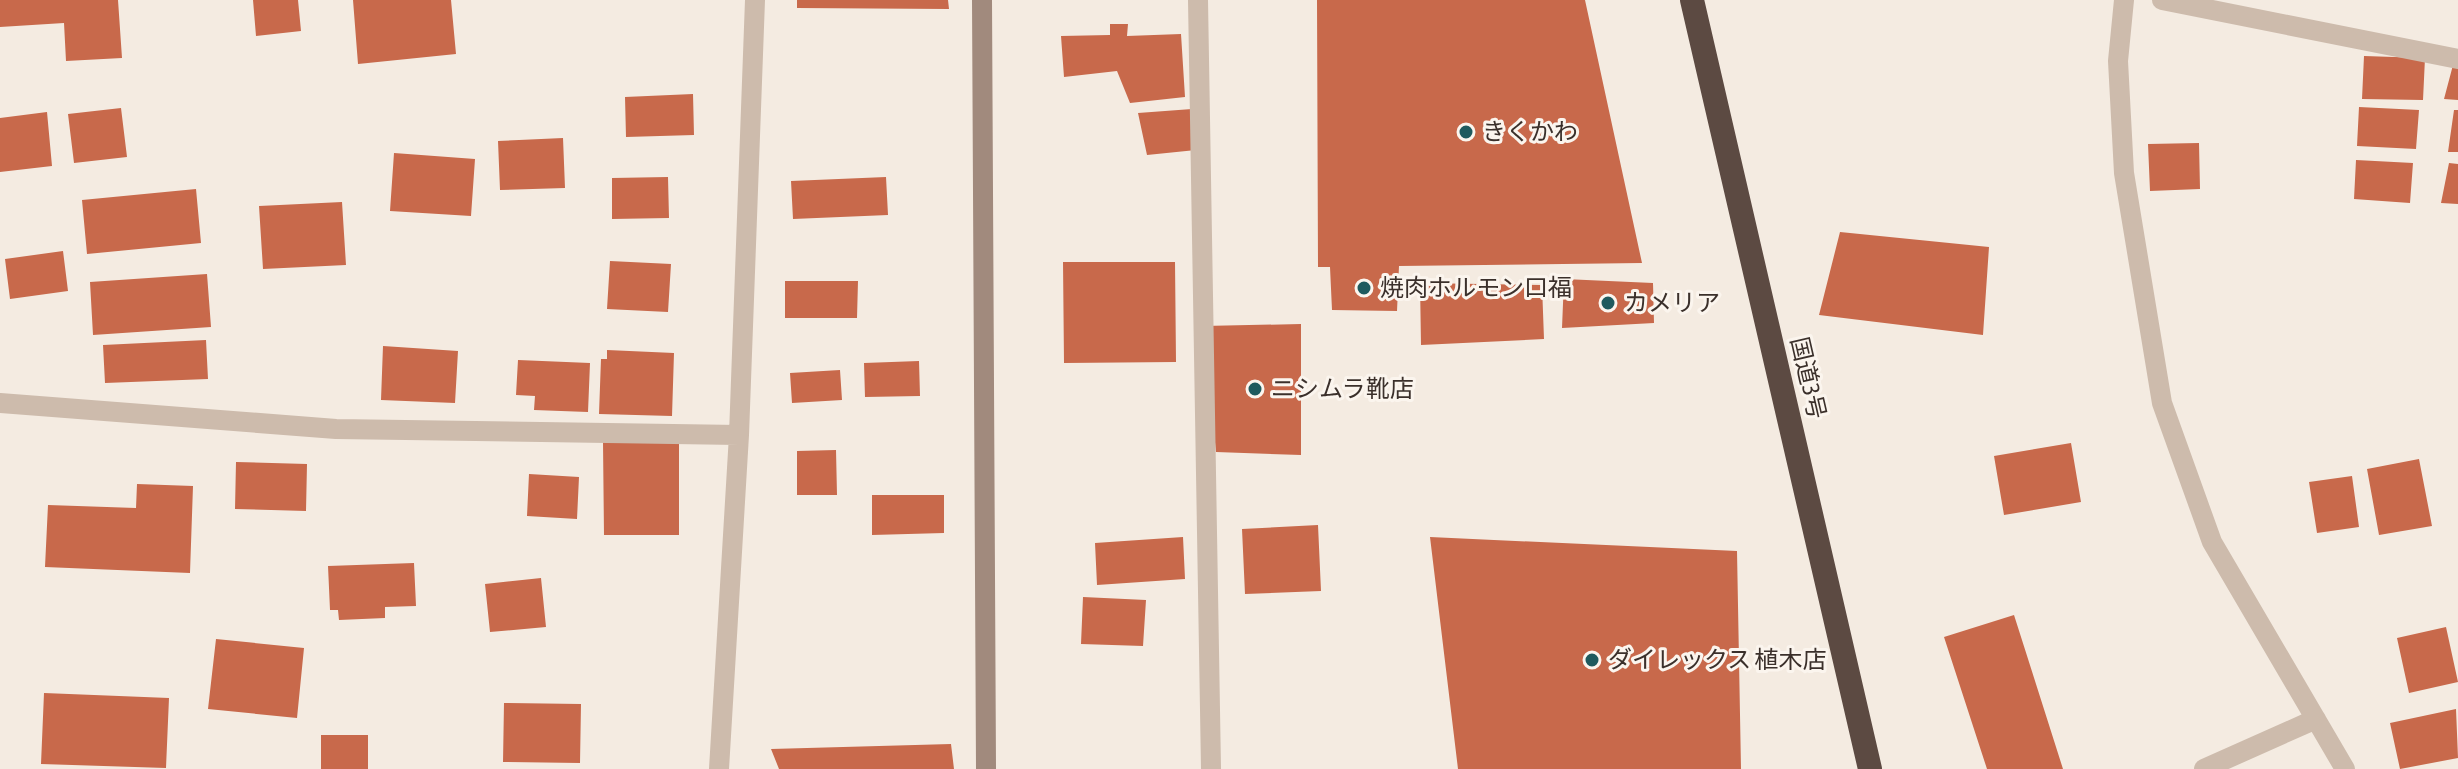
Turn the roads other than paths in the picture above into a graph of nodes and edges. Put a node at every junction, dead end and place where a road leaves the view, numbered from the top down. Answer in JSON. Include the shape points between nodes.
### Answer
{"nodes":[{"id":1,"x":755,"y":0,"type":"edge"},
{"id":2,"x":982,"y":0,"type":"edge"},
{"id":3,"x":1198,"y":0,"type":"edge"},
{"id":4,"x":1692,"y":0,"type":"edge"},
{"id":5,"x":2124,"y":0,"type":"edge"},
{"id":6,"x":2162,"y":0,"type":"edge"},
{"id":7,"x":2458,"y":59,"type":"edge"},
{"id":8,"x":0,"y":403,"type":"edge"},
{"id":9,"x":739,"y":435,"type":"junction"},
{"id":10,"x":2316,"y":719,"type":"junction"},
{"id":11,"x":719,"y":769,"type":"edge"},
{"id":12,"x":986,"y":769,"type":"edge"},
{"id":13,"x":1211,"y":769,"type":"edge"},
{"id":14,"x":1870,"y":769,"type":"edge"},
{"id":15,"x":2204,"y":769,"type":"edge"},
{"id":16,"x":2345,"y":769,"type":"edge"}],
"edges":[{"from":1,"to":9,"type":"street"},
{"from":2,"to":12,"type":"street"},
{"from":3,"to":13,"type":"street"},
{"from":4,"to":14,"type":"highway","name":"国道3号"},
{"from":5,"to":10,"type":"street","via":[[2118,61],[2124,173],[2162,403],[2212,542]]},
{"from":6,"to":7,"type":"street"},
{"from":8,"to":9,"type":"street","via":[[336,429]]},
{"from":9,"to":11,"type":"street"},
{"from":10,"to":15,"type":"street"},
{"from":10,"to":16,"type":"street"}]}
